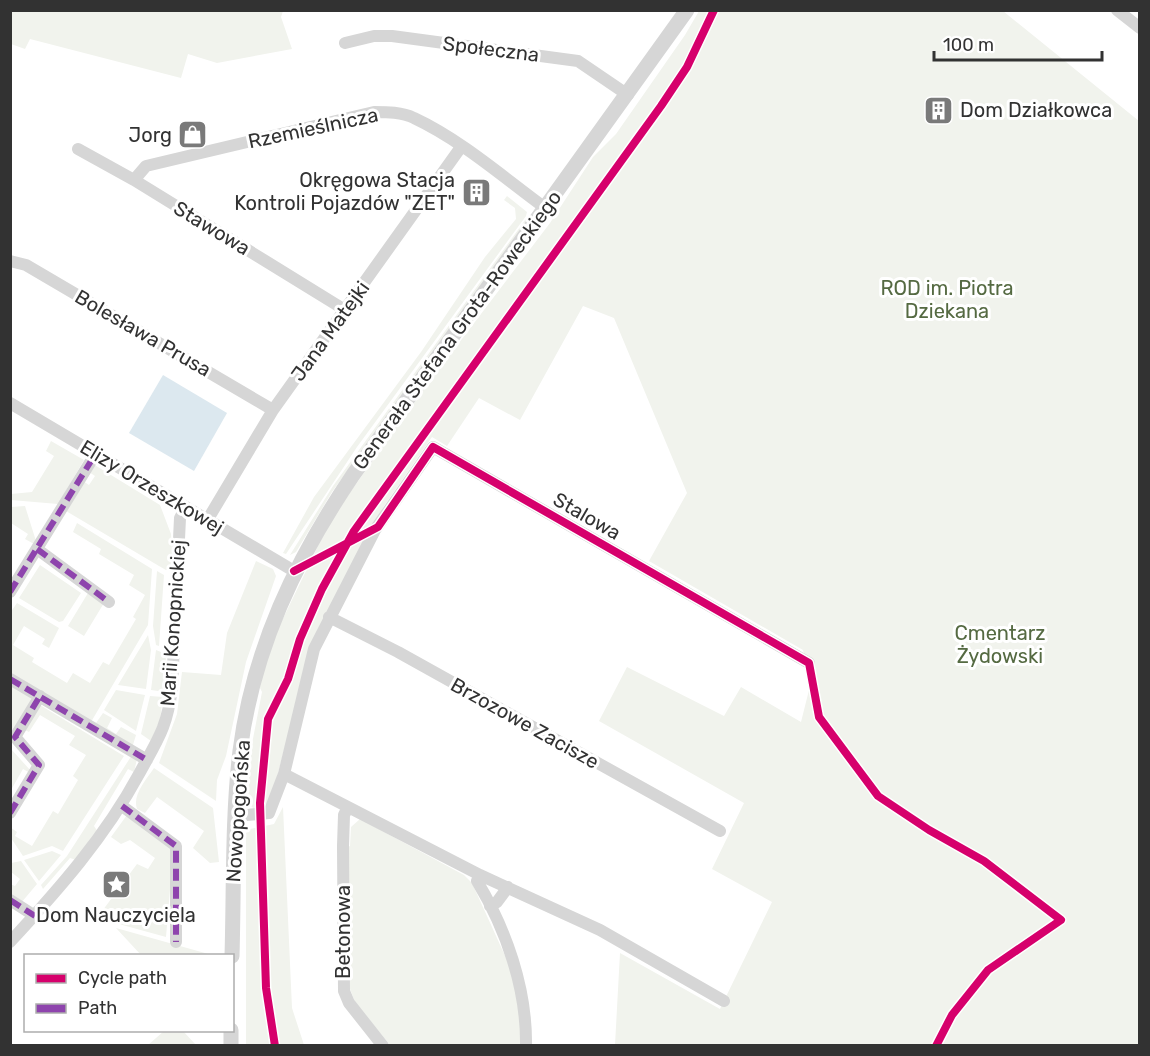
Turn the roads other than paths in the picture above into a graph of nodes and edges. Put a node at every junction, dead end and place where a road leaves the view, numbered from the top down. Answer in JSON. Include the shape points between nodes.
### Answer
{"nodes":[{"id":1,"x":687,"y":10,"type":"edge"},
{"id":2,"x":1117,"y":10,"type":"edge"},
{"id":3,"x":1140,"y":28,"type":"edge"},
{"id":4,"x":345,"y":43,"type":"dead end"},
{"id":5,"x":628,"y":95,"type":"junction"},
{"id":6,"x":461,"y":147,"type":"junction"},
{"id":7,"x":78,"y":149,"type":"dead end"},
{"id":8,"x":134,"y":180,"type":"junction"},
{"id":9,"x":544,"y":207,"type":"junction"},
{"id":10,"x":10,"y":261,"type":"edge"},
{"id":11,"x":345,"y":310,"type":"junction"},
{"id":12,"x":10,"y":403,"type":"edge"},
{"id":13,"x":273,"y":410,"type":"junction"},
{"id":14,"x":96,"y":453,"type":"junction"},
{"id":15,"x":186,"y":507,"type":"junction"},
{"id":16,"x":208,"y":519,"type":"junction"},
{"id":17,"x":37,"y":549,"type":"junction"},
{"id":18,"x":294,"y":571,"type":"junction"},
{"id":19,"x":10,"y":592,"type":"edge"},
{"id":20,"x":109,"y":602,"type":"dead end"},
{"id":21,"x":329,"y":617,"type":"junction"},
{"id":22,"x":809,"y":663,"type":"dead end"},
{"id":23,"x":257,"y":668,"type":"joint"},
{"id":24,"x":10,"y":679,"type":"edge"},
{"id":25,"x":40,"y":696,"type":"junction"},
{"id":26,"x":147,"y":760,"type":"junction"},
{"id":27,"x":284,"y":774,"type":"junction"},
{"id":28,"x":122,"y":806,"type":"junction"},
{"id":29,"x":348,"y":807,"type":"junction"},
{"id":30,"x":10,"y":813,"type":"edge"},
{"id":31,"x":235,"y":816,"type":"junction"},
{"id":32,"x":720,"y":831,"type":"dead end"},
{"id":33,"x":480,"y":875,"type":"junction"},
{"id":34,"x":508,"y":887,"type":"junction"},
{"id":35,"x":10,"y":900,"type":"edge"},
{"id":36,"x":490,"y":906,"type":"junction"},
{"id":37,"x":34,"y":916,"type":"junction"},
{"id":38,"x":10,"y":942,"type":"edge"},
{"id":39,"x":177,"y":942,"type":"dead end"},
{"id":40,"x":232,"y":954,"type":"edge"},
{"id":41,"x":724,"y":1001,"type":"dead end"},
{"id":42,"x":383,"y":1046,"type":"edge"},
{"id":43,"x":526,"y":1046,"type":"edge"}],
"edges":[{"from":1,"to":5,"type":"street","name":"Generała Stefana Grota-Roweckiego"},
{"from":2,"to":3,"type":"street"},
{"from":4,"to":5,"type":"street","name":"Społeczna","via":[[392,36],[578,61]]},
{"from":5,"to":9,"type":"street","name":"Generała Stefana Grota-Roweckiego"},
{"from":6,"to":8,"type":"street","name":"Rzemieślnicza","via":[[413,117],[374,112],[146,166]]},
{"from":6,"to":9,"type":"street","name":"Rzemieślnicza"},
{"from":6,"to":11,"type":"street","name":"Jana Matejki"},
{"from":7,"to":8,"type":"street","name":"Stawowa"},
{"from":8,"to":11,"type":"street","name":"Stawowa"},
{"from":9,"to":18,"type":"street","name":"Generała Stefana Grota-Roweckiego","via":[[352,475]]},
{"from":10,"to":13,"type":"street","name":"Bolesława Prusa","via":[[26,265]]},
{"from":11,"to":13,"type":"street","name":"Jana Matejki"},
{"from":12,"to":14,"type":"street","name":"Elizy Orzeszkowej"},
{"from":13,"to":16,"type":"street","name":"Jana Matejki"},
{"from":14,"to":15,"type":"street","name":"Elizy Orzeszkowej"},
{"from":14,"to":17,"type":"street"},
{"from":15,"to":16,"type":"street","name":"Elizy Orzeszkowej"},
{"from":15,"to":26,"type":"street","name":"Marii Konopnickiej","via":[[180,518],[168,715]]},
{"from":16,"to":18,"type":"street","name":"Elizy Orzeszkowej"},
{"from":17,"to":19,"type":"street"},
{"from":17,"to":20,"type":"street"},
{"from":18,"to":23,"type":"street","name":"Generała Stefana Grota-Roweckiego"},
{"from":21,"to":22,"type":"street","name":"Stalowa","via":[[378,527],[433,447]]},
{"from":21,"to":27,"type":"street","via":[[314,649]]},
{"from":21,"to":32,"type":"street","name":"Brzozowe Zacisze"},
{"from":23,"to":31,"type":"street","name":"Nowopogońska","via":[[242,738]]},
{"from":24,"to":25,"type":"street"},
{"from":25,"to":26,"type":"street"},
{"from":25,"to":30,"type":"street","via":[[15,737],[39,765]]},
{"from":26,"to":28,"type":"street","name":"Marii Konopnickiej"},
{"from":27,"to":29,"type":"street"},
{"from":27,"to":31,"type":"street","via":[[269,813]]},
{"from":28,"to":37,"type":"street","name":"Marii Konopnickiej","via":[[91,850]]},
{"from":28,"to":39,"type":"street","via":[[176,846]]},
{"from":29,"to":33,"type":"street"},
{"from":29,"to":42,"type":"street","name":"Betonowa","via":[[343,846],[344,991],[348,1003]]},
{"from":31,"to":40,"type":"street","name":"Nowopogońska"},
{"from":33,"to":34,"type":"street"},
{"from":33,"to":36,"type":"street","via":[[477,881]]},
{"from":34,"to":36,"type":"street"},
{"from":34,"to":41,"type":"street","via":[[600,930]]},
{"from":35,"to":37,"type":"street"},
{"from":36,"to":43,"type":"street","via":[[523,998]]},
{"from":37,"to":38,"type":"street","name":"Marii Konopnickiej"}]}
